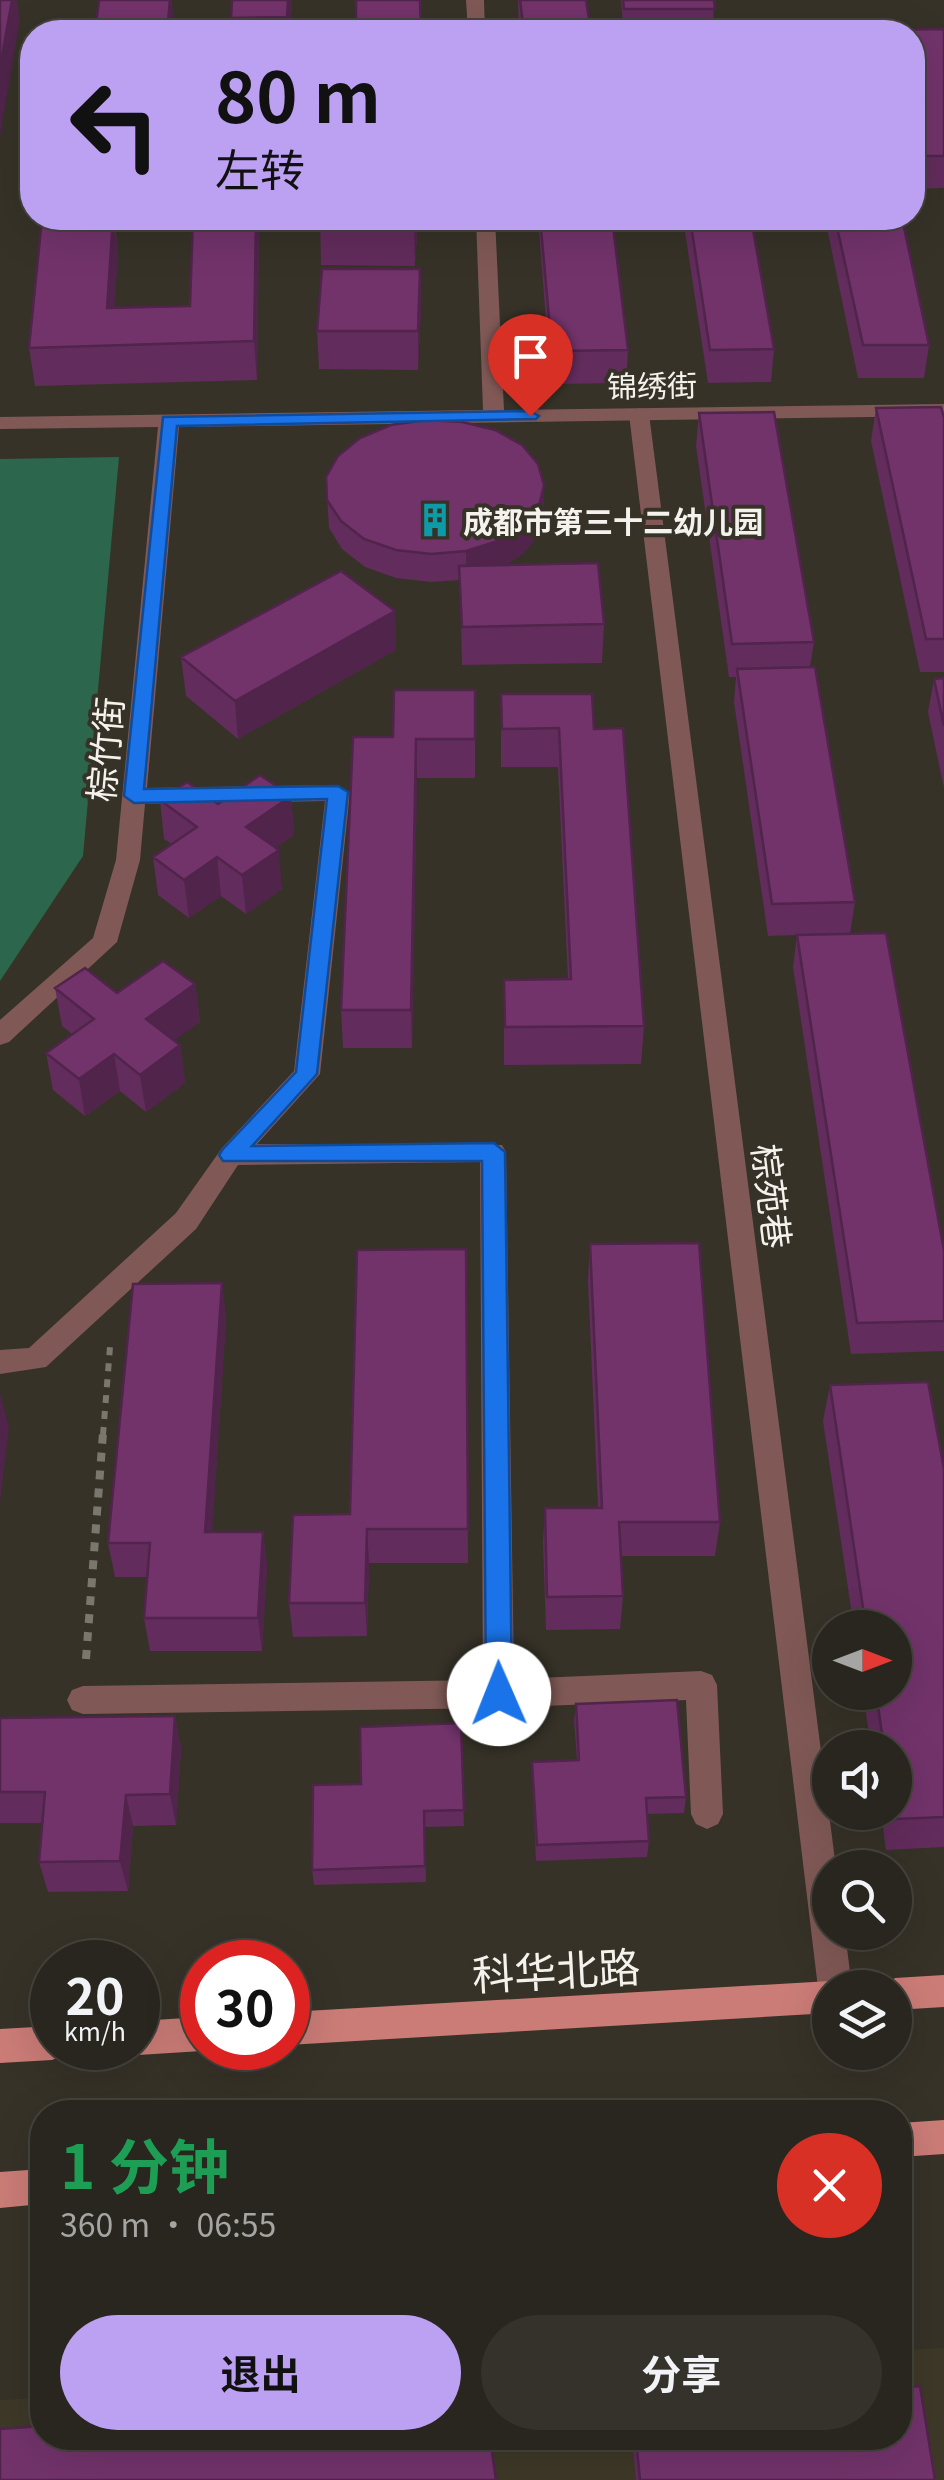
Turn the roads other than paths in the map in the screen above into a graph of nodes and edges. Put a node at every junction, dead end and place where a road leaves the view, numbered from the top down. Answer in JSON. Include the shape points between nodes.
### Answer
{"nodes":[{"id":1,"x":486,"y":230,"type":"edge"},
{"id":2,"x":944,"y":410,"type":"edge"},
{"id":3,"x":638,"y":414,"type":"junction"},
{"id":4,"x":494,"y":416,"type":"junction"},
{"id":5,"x":169,"y":420,"type":"junction"},
{"id":6,"x":0,"y":423,"type":"edge"},
{"id":7,"x":134,"y":796,"type":"junction"},
{"id":8,"x":0,"y":1035,"type":"edge"},
{"id":9,"x":230,"y":1155,"type":"junction"},
{"id":10,"x":0,"y":1362,"type":"edge"},
{"id":11,"x":499,"y":1694,"type":"junction"},
{"id":12,"x":83,"y":1700,"type":"road end"},
{"id":13,"x":707,"y":1814,"type":"dead end"},
{"id":14,"x":833,"y":1970,"type":"edge"},
{"id":15,"x":944,"y":1991,"type":"edge"},
{"id":16,"x":912,"y":1993,"type":"edge"},
{"id":17,"x":812,"y":1998,"type":"edge"},
{"id":18,"x":310,"y":2028,"type":"edge"},
{"id":19,"x":30,"y":2044,"type":"edge"},
{"id":20,"x":0,"y":2046,"type":"edge"},
{"id":21,"x":944,"y":2137,"type":"edge"},
{"id":22,"x":912,"y":2139,"type":"edge"},
{"id":23,"x":30,"y":2189,"type":"edge"},
{"id":24,"x":0,"y":2190,"type":"edge"}],
"edges":[{"from":1,"to":4,"type":"street"},
{"from":2,"to":3,"type":"street","name":"锦绣街"},
{"from":3,"to":4,"type":"street","name":"锦绣街"},
{"from":3,"to":14,"type":"street","name":"棕苑巷"},
{"from":4,"to":5,"type":"street","name":"锦绣街"},
{"from":5,"to":6,"type":"street","name":"锦绣街"},
{"from":5,"to":7,"type":"street","name":"棕竹街"},
{"from":7,"to":8,"type":"street","name":"棕竹街","via":[[128,860],[104,942]]},
{"from":7,"to":9,"type":"street","via":[[338,792],[306,1074]]},
{"from":9,"to":10,"type":"street","via":[[186,1221],[36,1360]]},
{"from":9,"to":11,"type":"street","via":[[494,1152]]},
{"from":11,"to":12,"type":"street"},
{"from":11,"to":13,"type":"street","via":[[701,1685]]},
{"from":15,"to":16,"type":"main road"},
{"from":17,"to":18,"type":"main road","name":"科华北路"},
{"from":19,"to":20,"type":"main road"},
{"from":21,"to":22,"type":"main road"},
{"from":23,"to":24,"type":"main road"}]}
